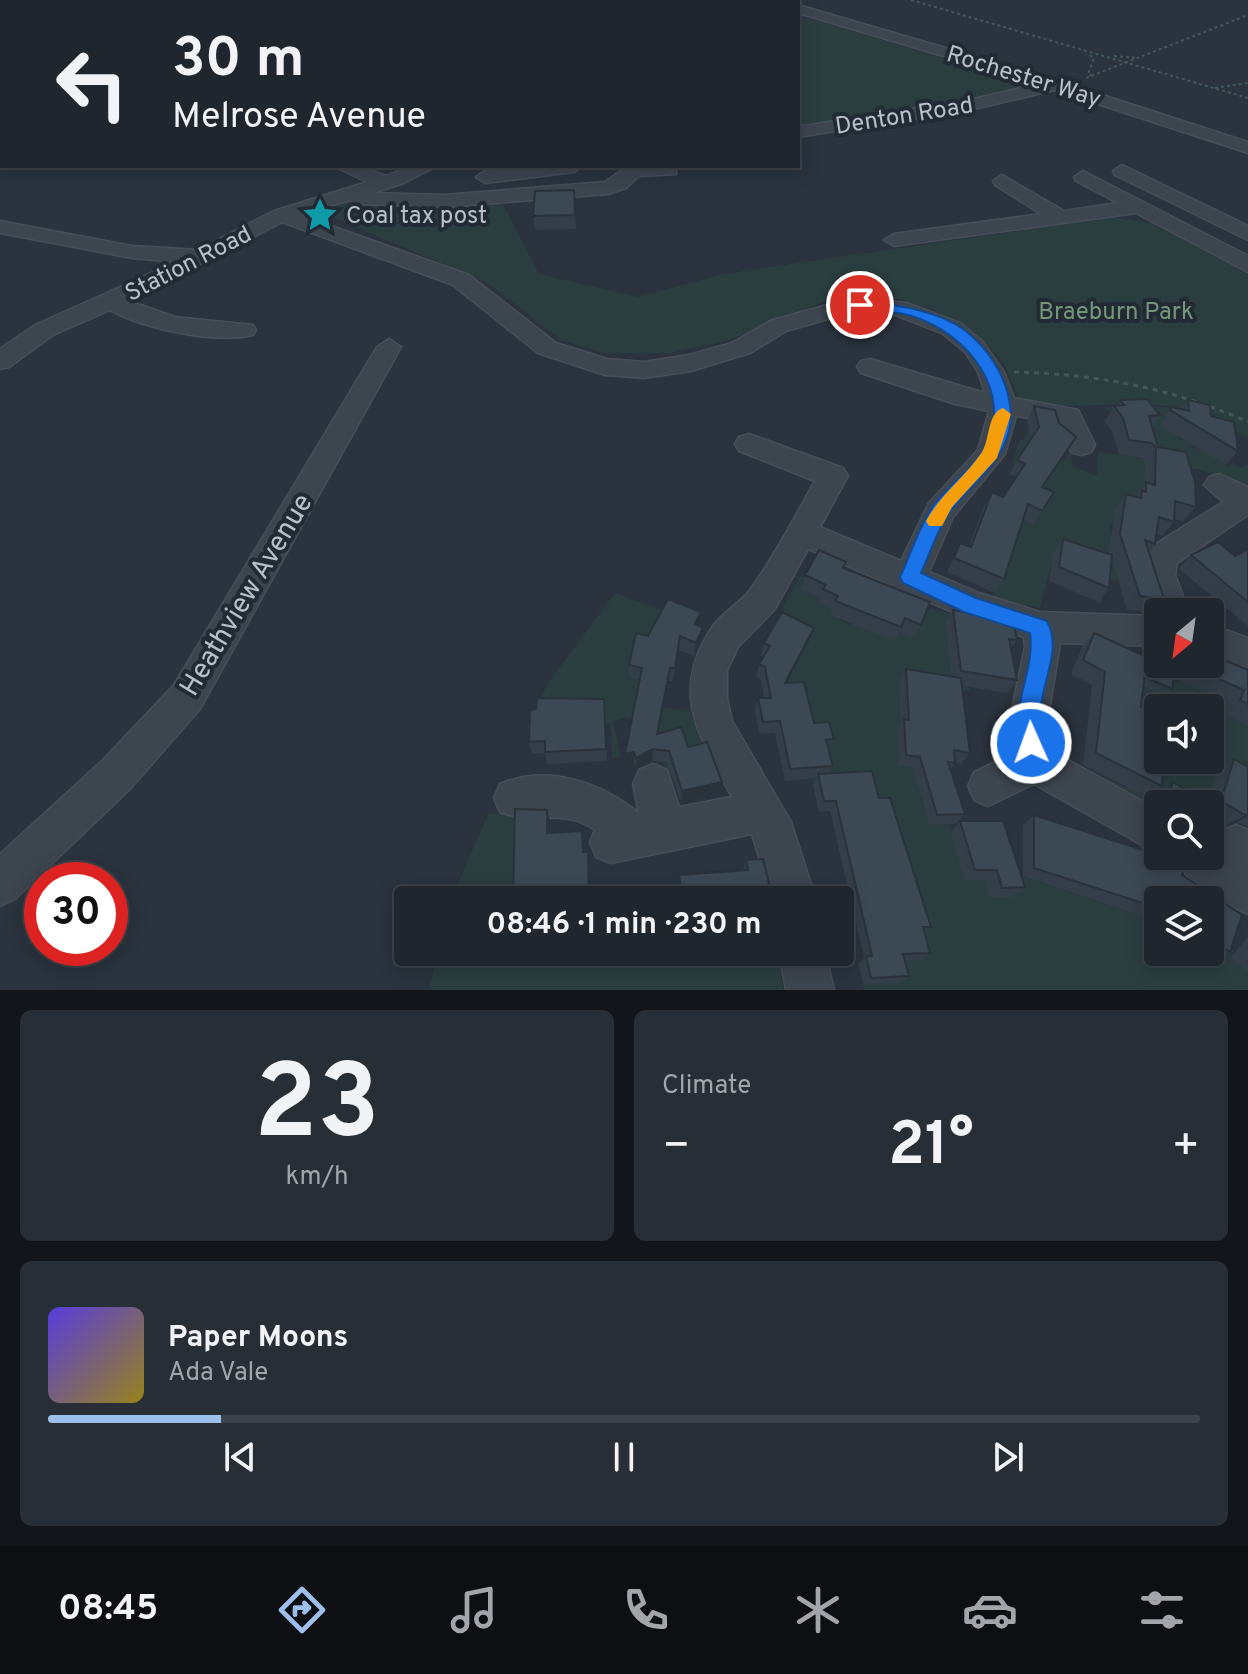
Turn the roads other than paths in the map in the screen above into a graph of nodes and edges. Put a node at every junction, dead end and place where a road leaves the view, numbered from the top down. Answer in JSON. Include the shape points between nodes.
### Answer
{"nodes":[{"id":1,"x":800,"y":10,"type":"edge"},
{"id":2,"x":1084,"y":78,"type":"road end"},
{"id":3,"x":1057,"y":85,"type":"junction"},
{"id":4,"x":800,"y":132,"type":"edge"},
{"id":5,"x":1248,"y":148,"type":"edge"},
{"id":6,"x":349,"y":168,"type":"edge"},
{"id":7,"x":423,"y":168,"type":"edge"},
{"id":8,"x":557,"y":168,"type":"edge"},
{"id":9,"x":632,"y":168,"type":"edge"},
{"id":10,"x":669,"y":170,"type":"dead end"},
{"id":11,"x":1122,"y":171,"type":"dead end"},
{"id":12,"x":1083,"y":177,"type":"dead end"},
{"id":13,"x":392,"y":181,"type":"junction"},
{"id":14,"x":1002,"y":181,"type":"dead end"},
{"id":15,"x":1036,"y":181,"type":"dead end"},
{"id":16,"x":343,"y":194,"type":"junction"},
{"id":17,"x":1136,"y":207,"type":"junction"},
{"id":18,"x":1090,"y":213,"type":"junction"},
{"id":19,"x":281,"y":215,"type":"junction"},
{"id":20,"x":1060,"y":217,"type":"junction"},
{"id":21,"x":0,"y":227,"type":"edge"},
{"id":22,"x":1248,"y":234,"type":"edge"},
{"id":23,"x":894,"y":240,"type":"dead end"},
{"id":24,"x":198,"y":257,"type":"junction"},
{"id":25,"x":1245,"y":260,"type":"edge"},
{"id":26,"x":112,"y":301,"type":"junction"},
{"id":27,"x":244,"y":330,"type":"dead end"},
{"id":28,"x":389,"y":347,"type":"dead end"},
{"id":29,"x":0,"y":361,"type":"edge"},
{"id":30,"x":870,"y":367,"type":"dead end"},
{"id":31,"x":1003,"y":405,"type":"junction"},
{"id":32,"x":749,"y":444,"type":"dead end"},
{"id":33,"x":1081,"y":445,"type":"dead end"},
{"id":34,"x":1237,"y":495,"type":"edge"},
{"id":35,"x":801,"y":532,"type":"junction"},
{"id":36,"x":910,"y":577,"type":"junction"},
{"id":37,"x":1167,"y":598,"type":"edge"},
{"id":38,"x":1040,"y":627,"type":"junction"},
{"id":39,"x":1144,"y":631,"type":"edge"},
{"id":40,"x":1224,"y":645,"type":"edge"},
{"id":41,"x":1248,"y":654,"type":"edge"},
{"id":42,"x":1035,"y":763,"type":"junction"},
{"id":43,"x":653,"y":784,"type":"dead end"},
{"id":44,"x":988,"y":786,"type":"dead end"},
{"id":45,"x":514,"y":798,"type":"dead end"},
{"id":46,"x":763,"y":811,"type":"junction"},
{"id":47,"x":1144,"y":825,"type":"edge"},
{"id":48,"x":637,"y":837,"type":"junction"},
{"id":49,"x":0,"y":884,"type":"edge"},
{"id":50,"x":790,"y":886,"type":"edge"},
{"id":51,"x":805,"y":966,"type":"edge"},
{"id":52,"x":810,"y":990,"type":"edge"}],
"edges":[{"from":1,"to":3,"type":"street","name":"Rochester Way"},
{"from":2,"to":3,"type":"street","name":"Denton Road"},
{"from":3,"to":4,"type":"street","name":"Denton Road"},
{"from":3,"to":5,"type":"street","name":"Rochester Way"},
{"from":6,"to":13,"type":"street"},
{"from":7,"to":13,"type":"street"},
{"from":8,"to":13,"type":"street"},
{"from":9,"to":10,"type":"street"},
{"from":9,"to":16,"type":"street","via":[[615,186],[580,190],[415,202]]},
{"from":11,"to":22,"type":"street"},
{"from":12,"to":17,"type":"street"},
{"from":13,"to":16,"type":"street","name":"Station Road"},
{"from":14,"to":20,"type":"street"},
{"from":15,"to":18,"type":"street"},
{"from":16,"to":19,"type":"street","name":"Station Road"},
{"from":17,"to":18,"type":"street"},
{"from":17,"to":25,"type":"street"},
{"from":18,"to":20,"type":"street"},
{"from":19,"to":24,"type":"street","name":"Station Road"},
{"from":19,"to":31,"type":"street","via":[[464,282],[547,348],[591,364],[644,370],[691,363],[741,348],[783,325],[860,305],[899,308],[966,338],[991,372]]},
{"from":20,"to":23,"type":"street"},
{"from":21,"to":24,"type":"street","via":[[132,252]]},
{"from":24,"to":26,"type":"street","name":"Station Road"},
{"from":26,"to":27,"type":"street","via":[[138,317],[163,323]]},
{"from":26,"to":29,"type":"street","name":"Station Road","via":[[44,330]]},
{"from":28,"to":49,"type":"street","name":"Heathview Avenue","via":[[187,697],[116,775]]},
{"from":30,"to":31,"type":"street"},
{"from":31,"to":33,"type":"street","via":[[1068,416]]},
{"from":31,"to":36,"type":"street","via":[[994,448],[940,511]]},
{"from":32,"to":35,"type":"street","via":[[833,476]]},
{"from":34,"to":37,"type":"street","via":[[1220,521],[1162,556],[1159,575]]},
{"from":35,"to":36,"type":"street"},
{"from":35,"to":46,"type":"street","via":[[763,599],[726,636],[709,670],[714,726]]},
{"from":36,"to":38,"type":"street","via":[[971,605]]},
{"from":38,"to":39,"type":"street"},
{"from":38,"to":42,"type":"street","via":[[1043,647],[1028,724]]},
{"from":40,"to":41,"type":"street"},
{"from":42,"to":44,"type":"street"},
{"from":42,"to":47,"type":"street"},
{"from":43,"to":48,"type":"street"},
{"from":45,"to":48,"type":"street","via":[[588,799]]},
{"from":46,"to":48,"type":"street"},
{"from":46,"to":50,"type":"street"},
{"from":51,"to":52,"type":"street"}]}
